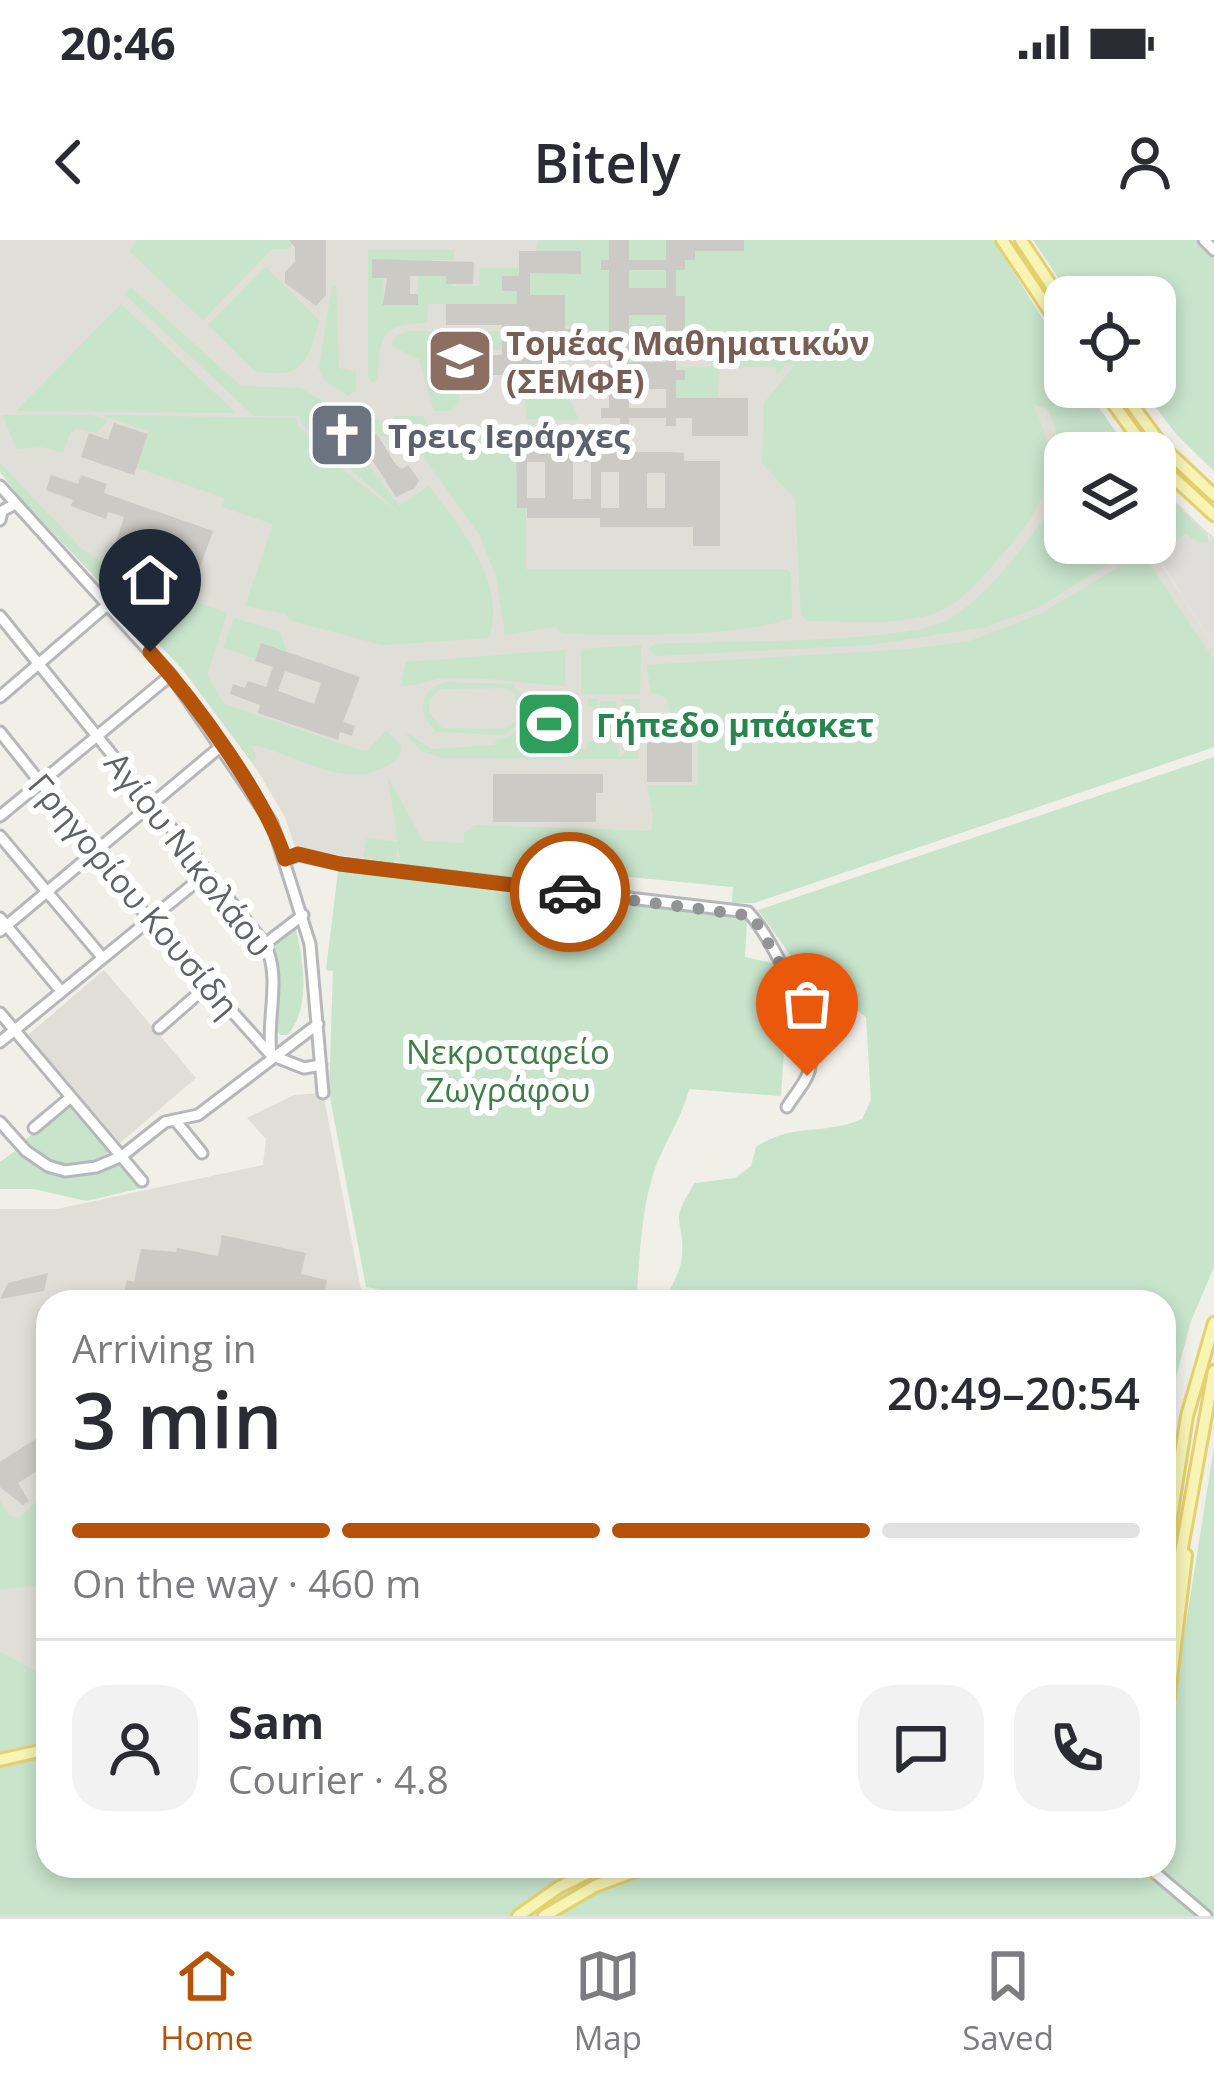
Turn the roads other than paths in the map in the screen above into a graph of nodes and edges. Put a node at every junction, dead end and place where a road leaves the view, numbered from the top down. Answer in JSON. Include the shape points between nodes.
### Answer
{"nodes":[{"id":1,"x":1002,"y":240,"type":"edge"},
{"id":2,"x":1021,"y":240,"type":"edge"},
{"id":3,"x":1204,"y":240,"type":"edge"},
{"id":4,"x":1214,"y":250,"type":"edge"},
{"id":5,"x":1045,"y":276,"type":"edge"},
{"id":6,"x":1044,"y":303,"type":"edge"},
{"id":7,"x":1134,"y":408,"type":"edge"},
{"id":8,"x":1176,"y":480,"type":"edge"},
{"id":9,"x":0,"y":486,"type":"edge"},
{"id":10,"x":1214,"y":495,"type":"edge"},
{"id":11,"x":0,"y":504,"type":"edge"},
{"id":12,"x":14,"y":504,"type":"junction"},
{"id":13,"x":1214,"y":515,"type":"edge"},
{"id":14,"x":0,"y":520,"type":"edge"},
{"id":15,"x":106,"y":606,"type":"junction"},
{"id":16,"x":0,"y":616,"type":"edge"},
{"id":17,"x":39,"y":664,"type":"junction"},
{"id":18,"x":171,"y":675,"type":"junction"},
{"id":19,"x":0,"y":697,"type":"edge"},
{"id":20,"x":0,"y":732,"type":"edge"},
{"id":21,"x":97,"y":736,"type":"junction"},
{"id":22,"x":220,"y":747,"type":"junction"},
{"id":23,"x":41,"y":784,"type":"junction"},
{"id":24,"x":151,"y":803,"type":"junction"},
{"id":25,"x":0,"y":816,"type":"edge"},
{"id":26,"x":0,"y":836,"type":"edge"},
{"id":27,"x":95,"y":851,"type":"junction"},
{"id":28,"x":285,"y":859,"type":"junction"},
{"id":29,"x":207,"y":873,"type":"junction"},
{"id":30,"x":47,"y":892,"type":"junction"},
{"id":31,"x":303,"y":915,"type":"junction"},
{"id":32,"x":149,"y":919,"type":"junction"},
{"id":33,"x":2,"y":925,"type":"edge"},
{"id":34,"x":265,"y":944,"type":"junction"},
{"id":35,"x":102,"y":957,"type":"junction"},
{"id":36,"x":207,"y":986,"type":"junction"},
{"id":37,"x":61,"y":991,"type":"junction"},
{"id":38,"x":0,"y":1013,"type":"edge"},
{"id":39,"x":317,"y":1024,"type":"junction"},
{"id":40,"x":159,"y":1028,"type":"dead end"},
{"id":41,"x":14,"y":1030,"type":"junction"},
{"id":42,"x":0,"y":1042,"type":"edge"},
{"id":43,"x":271,"y":1055,"type":"junction"},
{"id":44,"x":321,"y":1064,"type":"junction"},
{"id":45,"x":323,"y":1093,"type":"dead end"},
{"id":46,"x":71,"y":1096,"type":"junction"},
{"id":47,"x":787,"y":1108,"type":"dead end"},
{"id":48,"x":175,"y":1120,"type":"junction"},
{"id":49,"x":0,"y":1122,"type":"edge"},
{"id":50,"x":34,"y":1128,"type":"dead end"},
{"id":51,"x":202,"y":1154,"type":"dead end"},
{"id":52,"x":122,"y":1156,"type":"junction"},
{"id":53,"x":142,"y":1181,"type":"dead end"},
{"id":54,"x":1214,"y":1323,"type":"edge"},
{"id":55,"x":1214,"y":1371,"type":"edge"},
{"id":56,"x":1178,"y":1474,"type":"junction"},
{"id":57,"x":1176,"y":1479,"type":"edge"},
{"id":58,"x":1176,"y":1487,"type":"edge"},
{"id":59,"x":1186,"y":1522,"type":"junction"},
{"id":60,"x":1176,"y":1579,"type":"edge"},
{"id":61,"x":1176,"y":1649,"type":"edge"},
{"id":62,"x":36,"y":1752,"type":"edge"},
{"id":63,"x":0,"y":1760,"type":"edge"},
{"id":64,"x":577,"y":1878,"type":"edge"},
{"id":65,"x":617,"y":1878,"type":"edge"},
{"id":66,"x":1162,"y":1878,"type":"edge"},
{"id":67,"x":518,"y":1916,"type":"edge"},
{"id":68,"x":544,"y":1916,"type":"edge"},
{"id":69,"x":1205,"y":1916,"type":"edge"}],
"edges":[{"from":1,"to":6,"type":"main road"},
{"from":2,"to":5,"type":"main road"},
{"from":3,"to":4,"type":"street"},
{"from":7,"to":10,"type":"main road"},
{"from":8,"to":13,"type":"main road"},
{"from":9,"to":12,"type":"street"},
{"from":11,"to":12,"type":"street"},
{"from":12,"to":14,"type":"street"},
{"from":12,"to":15,"type":"street"},
{"from":15,"to":17,"type":"street"},
{"from":15,"to":18,"type":"street"},
{"from":16,"to":17,"type":"street","name":"Αγίου Νικολάου"},
{"from":17,"to":19,"type":"street"},
{"from":17,"to":21,"type":"street","name":"Αγίου Νικολάου"},
{"from":18,"to":21,"type":"street"},
{"from":18,"to":22,"type":"street"},
{"from":20,"to":23,"type":"street","name":"Γρηγορίου Κουσίδη"},
{"from":21,"to":23,"type":"street"},
{"from":21,"to":24,"type":"street","name":"Αγίου Νικολάου"},
{"from":22,"to":24,"type":"street"},
{"from":22,"to":28,"type":"street","via":[[272,823]]},
{"from":23,"to":25,"type":"street"},
{"from":23,"to":27,"type":"street","name":"Γρηγορίου Κουσίδη"},
{"from":24,"to":27,"type":"street"},
{"from":24,"to":29,"type":"street","name":"Αγίου Νικολάου"},
{"from":26,"to":30,"type":"street"},
{"from":27,"to":30,"type":"street"},
{"from":27,"to":32,"type":"street","name":"Γρηγορίου Κουσίδη"},
{"from":28,"to":31,"type":"street"},
{"from":28,"to":47,"type":"street","via":[[298,854],[748,912],[793,983],[810,1046],[807,1076]]},
{"from":29,"to":32,"type":"street"},
{"from":29,"to":34,"type":"street","name":"Αγίου Νικολάου"},
{"from":30,"to":33,"type":"street"},
{"from":30,"to":35,"type":"street"},
{"from":31,"to":34,"type":"street"},
{"from":31,"to":39,"type":"street"},
{"from":32,"to":35,"type":"street"},
{"from":32,"to":36,"type":"street","name":"Γρηγορίου Κουσίδη"},
{"from":33,"to":37,"type":"street"},
{"from":34,"to":43,"type":"street","name":"Αγίου Νικολάου","via":[[275,965]]},
{"from":35,"to":37,"type":"street"},
{"from":36,"to":40,"type":"street"},
{"from":36,"to":43,"type":"street","name":"Γρηγορίου Κουσίδη"},
{"from":37,"to":41,"type":"street"},
{"from":38,"to":41,"type":"street"},
{"from":39,"to":43,"type":"street"},
{"from":39,"to":44,"type":"street"},
{"from":41,"to":42,"type":"street"},
{"from":41,"to":46,"type":"street"},
{"from":43,"to":44,"type":"street","via":[[304,1068]]},
{"from":43,"to":48,"type":"street","via":[[199,1115]]},
{"from":44,"to":45,"type":"street"},
{"from":46,"to":50,"type":"street"},
{"from":46,"to":52,"type":"street"},
{"from":48,"to":51,"type":"street"},
{"from":48,"to":52,"type":"street"},
{"from":49,"to":52,"type":"street","via":[[36,1158],[65,1171]]},
{"from":52,"to":53,"type":"street"},
{"from":54,"to":56,"type":"main road"},
{"from":55,"to":59,"type":"main road"},
{"from":56,"to":57,"type":"main road"},
{"from":56,"to":58,"type":"main road"},
{"from":59,"to":60,"type":"main road"},
{"from":59,"to":61,"type":"main road"},
{"from":62,"to":63,"type":"main road"},
{"from":64,"to":67,"type":"main road"},
{"from":65,"to":68,"type":"main road"},
{"from":66,"to":69,"type":"street"}]}
